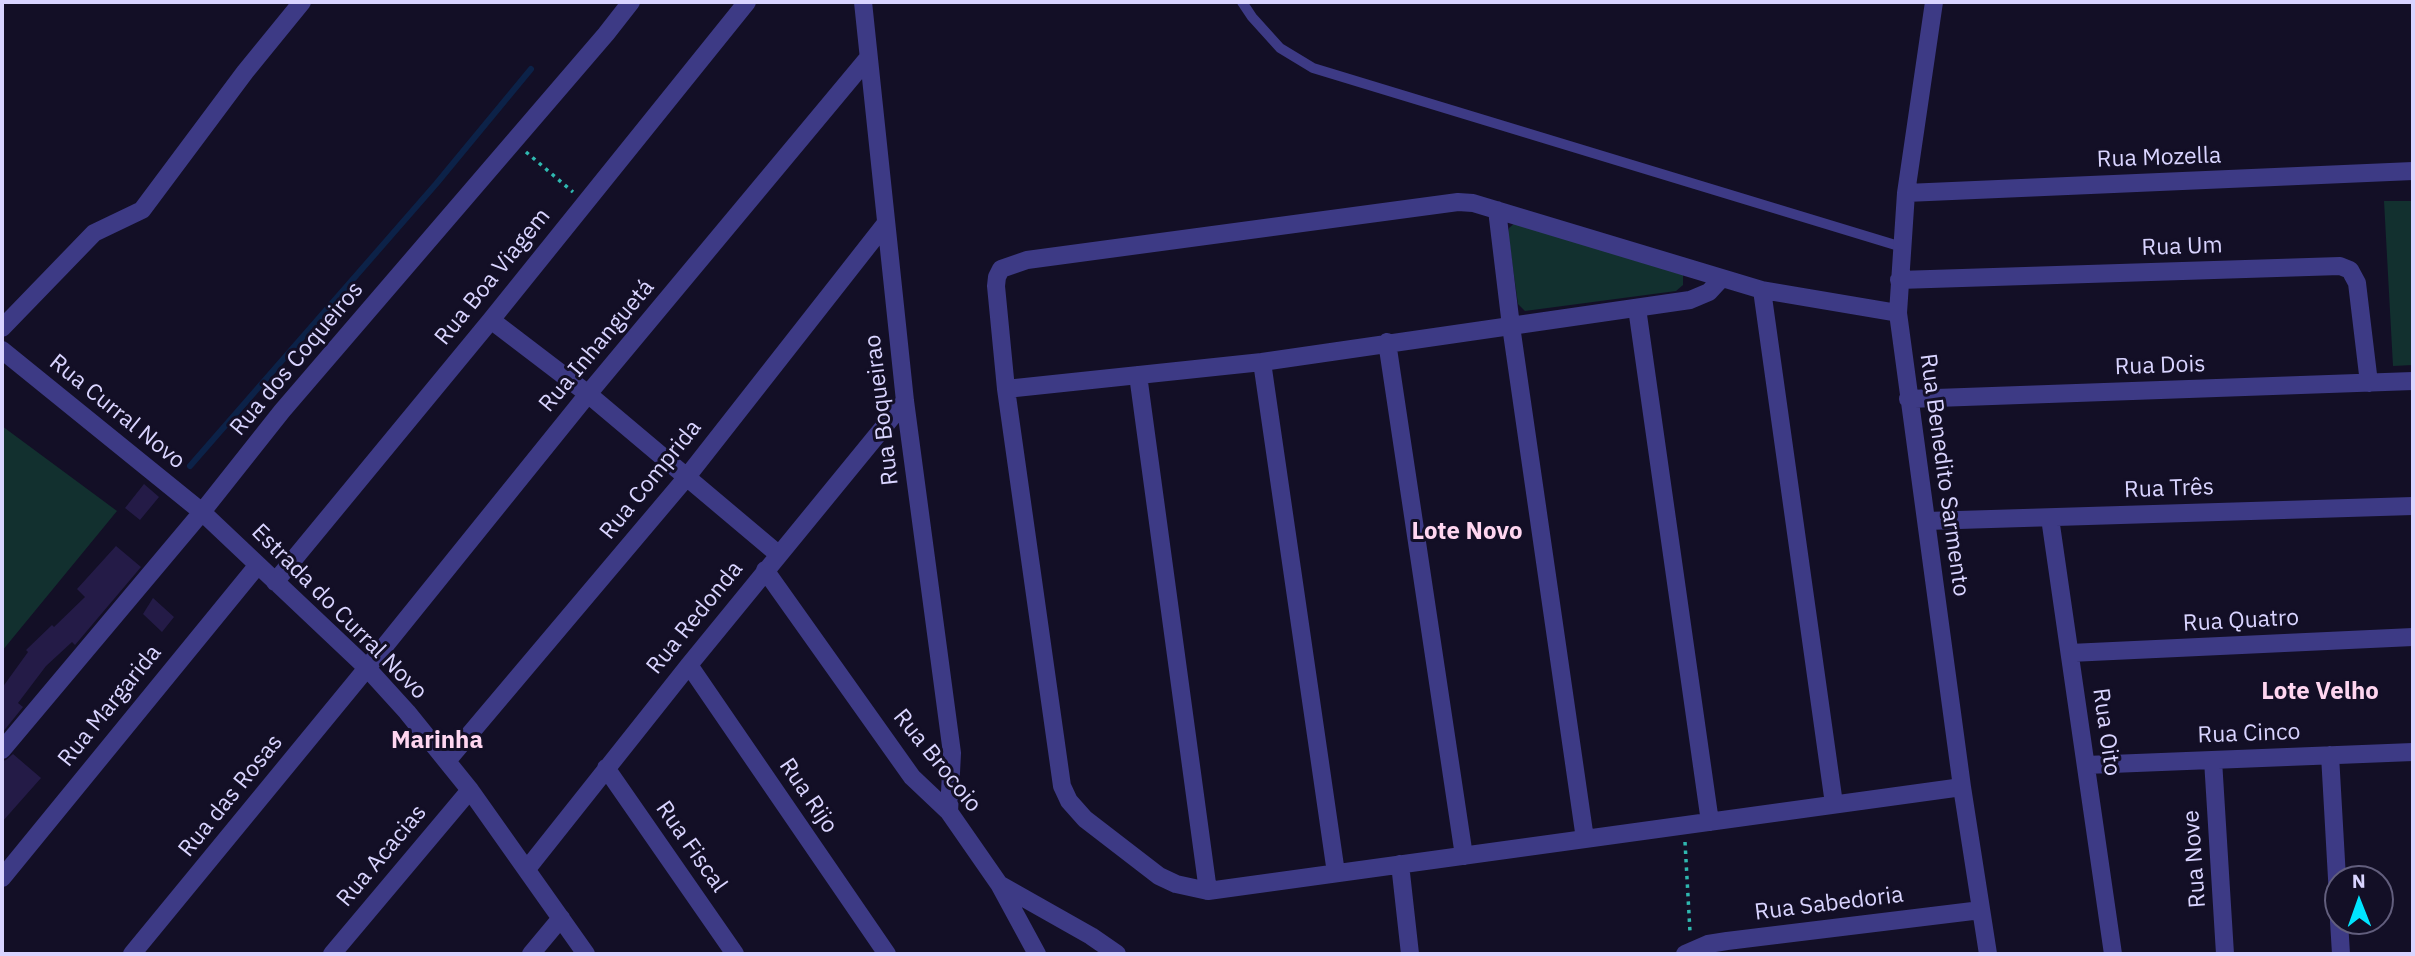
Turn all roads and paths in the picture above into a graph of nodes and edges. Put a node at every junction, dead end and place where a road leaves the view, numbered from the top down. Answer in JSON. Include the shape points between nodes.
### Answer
{"nodes":[{"id":1,"x":302,"y":2,"type":"edge"},
{"id":2,"x":631,"y":2,"type":"edge"},
{"id":3,"x":747,"y":2,"type":"edge"},
{"id":4,"x":863,"y":2,"type":"edge"},
{"id":5,"x":1242,"y":2,"type":"edge"},
{"id":6,"x":1934,"y":2,"type":"edge"},
{"id":7,"x":869,"y":58,"type":"junction"},
{"id":8,"x":514,"y":142,"type":"junction"},
{"id":9,"x":2413,"y":172,"type":"edge"},
{"id":10,"x":1906,"y":193,"type":"junction"},
{"id":11,"x":586,"y":202,"type":"junction"},
{"id":12,"x":1497,"y":211,"type":"junction"},
{"id":13,"x":886,"y":223,"type":"junction"},
{"id":14,"x":1902,"y":247,"type":"junction"},
{"id":15,"x":1721,"y":279,"type":"junction"},
{"id":16,"x":1899,"y":280,"type":"junction"},
{"id":17,"x":1762,"y":290,"type":"junction"},
{"id":18,"x":1637,"y":308,"type":"junction"},
{"id":19,"x":1898,"y":313,"type":"junction"},
{"id":20,"x":491,"y":320,"type":"junction"},
{"id":21,"x":1511,"y":326,"type":"junction"},
{"id":22,"x":2,"y":328,"type":"edge"},
{"id":23,"x":1387,"y":342,"type":"junction"},
{"id":24,"x":2,"y":350,"type":"edge"},
{"id":25,"x":1262,"y":362,"type":"junction"},
{"id":26,"x":1138,"y":375,"type":"junction"},
{"id":27,"x":2413,"y":381,"type":"edge"},
{"id":28,"x":2369,"y":383,"type":"junction"},
{"id":29,"x":1006,"y":389,"type":"junction"},
{"id":30,"x":588,"y":394,"type":"junction"},
{"id":31,"x":1908,"y":399,"type":"junction"},
{"id":32,"x":905,"y":401,"type":"junction"},
{"id":33,"x":686,"y":478,"type":"junction"},
{"id":34,"x":2413,"y":506,"type":"edge"},
{"id":35,"x":202,"y":512,"type":"junction"},
{"id":36,"x":2050,"y":518,"type":"junction"},
{"id":37,"x":1926,"y":521,"type":"junction"},
{"id":38,"x":779,"y":554,"type":"junction"},
{"id":39,"x":257,"y":566,"type":"junction"},
{"id":40,"x":765,"y":570,"type":"junction"},
{"id":41,"x":275,"y":582,"type":"junction"},
{"id":42,"x":2413,"y":637,"type":"edge"},
{"id":43,"x":2070,"y":653,"type":"junction"},
{"id":44,"x":689,"y":665,"type":"junction"},
{"id":45,"x":367,"y":668,"type":"junction"},
{"id":46,"x":2,"y":750,"type":"edge"},
{"id":47,"x":2413,"y":752,"type":"edge"},
{"id":48,"x":2330,"y":755,"type":"junction"},
{"id":49,"x":2213,"y":760,"type":"junction"},
{"id":50,"x":446,"y":761,"type":"junction"},
{"id":51,"x":2086,"y":765,"type":"junction"},
{"id":52,"x":606,"y":768,"type":"junction"},
{"id":53,"x":1962,"y":787,"type":"junction"},
{"id":54,"x":470,"y":790,"type":"junction"},
{"id":55,"x":1834,"y":804,"type":"junction"},
{"id":56,"x":949,"y":812,"type":"junction"},
{"id":57,"x":1710,"y":822,"type":"junction"},
{"id":58,"x":1683,"y":825,"type":"junction"},
{"id":59,"x":1585,"y":839,"type":"junction"},
{"id":60,"x":1464,"y":856,"type":"junction"},
{"id":61,"x":1400,"y":864,"type":"junction"},
{"id":62,"x":2336,"y":865,"type":"edge"},
{"id":63,"x":527,"y":869,"type":"junction"},
{"id":64,"x":1336,"y":873,"type":"junction"},
{"id":65,"x":2,"y":878,"type":"edge"},
{"id":66,"x":999,"y":884,"type":"junction"},
{"id":67,"x":1208,"y":891,"type":"junction"},
{"id":68,"x":1981,"y":910,"type":"junction"},
{"id":69,"x":561,"y":918,"type":"junction"},
{"id":70,"x":2340,"y":935,"type":"edge"},
{"id":71,"x":1687,"y":953,"type":"edge"},
{"id":72,"x":132,"y":954,"type":"edge"},
{"id":73,"x":332,"y":954,"type":"edge"},
{"id":74,"x":531,"y":954,"type":"edge"},
{"id":75,"x":586,"y":954,"type":"edge"},
{"id":76,"x":735,"y":954,"type":"edge"},
{"id":77,"x":887,"y":954,"type":"edge"},
{"id":78,"x":1037,"y":954,"type":"edge"},
{"id":79,"x":1116,"y":954,"type":"edge"},
{"id":80,"x":1410,"y":954,"type":"edge"},
{"id":81,"x":1988,"y":954,"type":"edge"},
{"id":82,"x":2113,"y":954,"type":"edge"},
{"id":83,"x":2225,"y":954,"type":"edge"},
{"id":84,"x":2341,"y":954,"type":"edge"}],
"edges":[{"from":1,"to":22,"type":"street","via":[[142,210],[94,233]]},
{"from":2,"to":8,"type":"street","name":"Rua dos Coqueiros"},
{"from":3,"to":11,"type":"street","name":"Rua Boa Viagem"},
{"from":4,"to":7,"type":"street","name":"Rua Boqueirao"},
{"from":5,"to":14,"type":"lane","via":[[1280,48],[1313,68]]},
{"from":6,"to":10,"type":"street","name":"Rua Benedito Sarmento"},
{"from":7,"to":13,"type":"street","name":"Rua Boqueirao"},
{"from":7,"to":30,"type":"street","name":"Rua Inhanguetá"},
{"from":8,"to":11,"type":"path"},
{"from":8,"to":35,"type":"street","name":"Rua dos Coqueiros","via":[[282,411]]},
{"from":9,"to":10,"type":"street","name":"Rua Mozella"},
{"from":10,"to":14,"type":"street","name":"Rua Benedito Sarmento"},
{"from":11,"to":20,"type":"street","name":"Rua Boa Viagem"},
{"from":12,"to":15,"type":"street"},
{"from":12,"to":21,"type":"street"},
{"from":12,"to":29,"type":"street","via":[[1473,203],[1440,203],[1011,264],[1001,269],[996,286]]},
{"from":13,"to":32,"type":"street","name":"Rua Boqueirao"},
{"from":13,"to":33,"type":"street","name":"Rua Comprida"},
{"from":14,"to":16,"type":"street","name":"Rua Benedito Sarmento"},
{"from":15,"to":17,"type":"street"},
{"from":15,"to":18,"type":"street","via":[[1709,292],[1690,300]]},
{"from":16,"to":19,"type":"street","name":"Rua Benedito Sarmento"},
{"from":16,"to":28,"type":"street","name":"Rua Um","via":[[2340,267],[2350,270],[2357,283]]},
{"from":17,"to":19,"type":"street"},
{"from":17,"to":55,"type":"street"},
{"from":18,"to":21,"type":"street"},
{"from":18,"to":57,"type":"street"},
{"from":19,"to":31,"type":"street","name":"Rua Benedito Sarmento"},
{"from":20,"to":30,"type":"street"},
{"from":20,"to":41,"type":"street","name":"Rua Boa Viagem"},
{"from":21,"to":23,"type":"street"},
{"from":21,"to":59,"type":"street"},
{"from":23,"to":25,"type":"street"},
{"from":23,"to":60,"type":"street"},
{"from":24,"to":35,"type":"street","name":"Rua Curral Novo"},
{"from":25,"to":26,"type":"street"},
{"from":25,"to":64,"type":"street"},
{"from":26,"to":29,"type":"street"},
{"from":26,"to":67,"type":"street"},
{"from":27,"to":28,"type":"street","name":"Rua Dois"},
{"from":28,"to":31,"type":"street","name":"Rua Dois"},
{"from":29,"to":67,"type":"street","via":[[1062,786],[1085,819],[1159,876]]},
{"from":30,"to":33,"type":"street"},
{"from":30,"to":45,"type":"street","name":"Rua Inhanguetá"},
{"from":31,"to":37,"type":"street","name":"Rua Benedito Sarmento"},
{"from":32,"to":38,"type":"street","name":"Rua Redonda"},
{"from":32,"to":56,"type":"street","name":"Rua Boqueirao","via":[[953,753]]},
{"from":33,"to":38,"type":"street"},
{"from":33,"to":50,"type":"street","name":"Rua Comprida"},
{"from":34,"to":36,"type":"street","name":"Rua Três"},
{"from":35,"to":39,"type":"street","name":"Estrada do Curral Novo"},
{"from":35,"to":46,"type":"street","name":"Rua dos Coqueiros"},
{"from":36,"to":37,"type":"street","name":"Rua Três"},
{"from":36,"to":43,"type":"street","name":"Rua Oito"},
{"from":37,"to":53,"type":"street","name":"Rua Benedito Sarmento"},
{"from":38,"to":40,"type":"street","name":"Rua Redonda"},
{"from":39,"to":41,"type":"street","name":"Estrada do Curral Novo"},
{"from":39,"to":65,"type":"street","name":"Rua Margarida"},
{"from":40,"to":44,"type":"street","name":"Rua Redonda"},
{"from":40,"to":56,"type":"street","name":"Rua Brocoio","via":[[912,777]]},
{"from":41,"to":45,"type":"street","name":"Estrada do Curral Novo"},
{"from":42,"to":43,"type":"street","name":"Rua Quatro"},
{"from":43,"to":51,"type":"street","name":"Rua Oito"},
{"from":44,"to":52,"type":"street","name":"Rua Redonda"},
{"from":44,"to":77,"type":"street","name":"Rua Rijo"},
{"from":45,"to":50,"type":"street","name":"Estrada do Curral Novo"},
{"from":45,"to":72,"type":"street","name":"Rua das Rosas"},
{"from":47,"to":48,"type":"street","name":"Rua Cinco"},
{"from":48,"to":49,"type":"street","name":"Rua Cinco"},
{"from":48,"to":62,"type":"street"},
{"from":49,"to":51,"type":"street","name":"Rua Cinco"},
{"from":49,"to":83,"type":"street","name":"Rua Nove"},
{"from":50,"to":54,"type":"street","name":"Estrada do Curral Novo"},
{"from":51,"to":82,"type":"street","name":"Rua Oito"},
{"from":52,"to":63,"type":"street","name":"Rua Redonda"},
{"from":52,"to":76,"type":"street","name":"Rua Fiscal"},
{"from":53,"to":55,"type":"street"},
{"from":53,"to":68,"type":"street","name":"Rua Benedito Sarmento"},
{"from":54,"to":63,"type":"street","name":"Estrada do Curral Novo"},
{"from":54,"to":73,"type":"street","name":"Rua Acacias"},
{"from":55,"to":57,"type":"street"},
{"from":56,"to":66,"type":"street","name":"Rua Brocoio"},
{"from":57,"to":58,"type":"street"},
{"from":58,"to":59,"type":"street"},
{"from":58,"to":71,"type":"path","via":[[1690,920]]},
{"from":59,"to":60,"type":"street"},
{"from":60,"to":61,"type":"street"},
{"from":61,"to":64,"type":"street"},
{"from":61,"to":80,"type":"street"},
{"from":63,"to":69,"type":"street","name":"Estrada do Curral Novo"},
{"from":64,"to":67,"type":"street"},
{"from":66,"to":78,"type":"street","name":"Rua Brocoio"},
{"from":66,"to":79,"type":"street"},
{"from":68,"to":71,"type":"street","name":"Rua Sabedoria","via":[[1708,944]]},
{"from":68,"to":81,"type":"street","name":"Rua Benedito Sarmento"},
{"from":69,"to":74,"type":"street"},
{"from":69,"to":75,"type":"street","name":"Estrada do Curral Novo"},
{"from":70,"to":84,"type":"street"}]}
